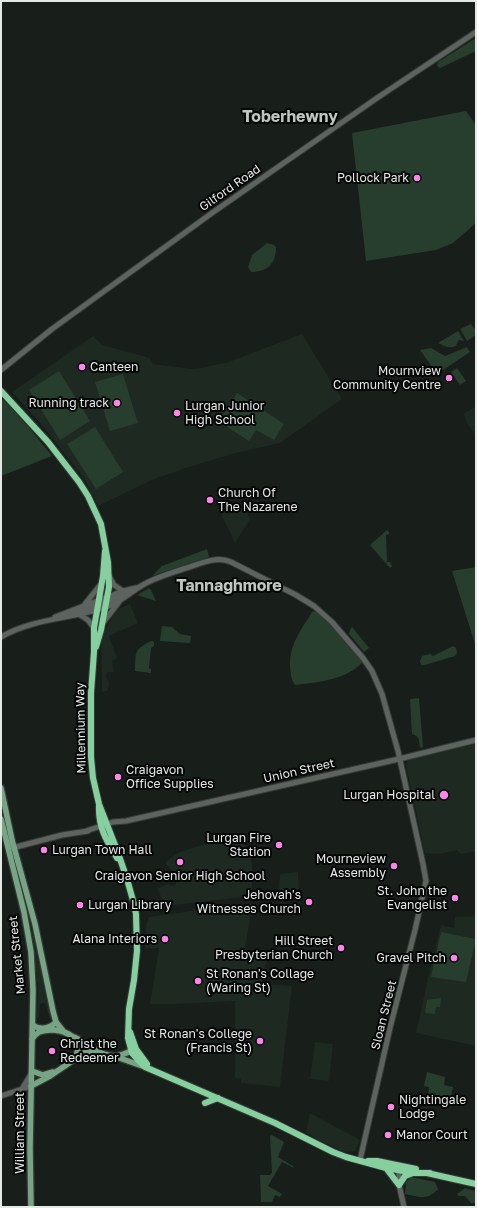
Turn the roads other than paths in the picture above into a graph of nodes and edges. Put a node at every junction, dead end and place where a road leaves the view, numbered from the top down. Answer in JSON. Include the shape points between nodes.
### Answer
{"nodes":[{"id":1,"x":476,"y":32,"type":"edge"},
{"id":2,"x":1,"y":370,"type":"edge"},
{"id":3,"x":1,"y":392,"type":"edge"},
{"id":4,"x":105,"y":551,"type":"junction"},
{"id":5,"x":108,"y":562,"type":"junction"},
{"id":6,"x":109,"y":576,"type":"junction"},
{"id":7,"x":102,"y":583,"type":"junction"},
{"id":8,"x":136,"y":589,"type":"junction"},
{"id":9,"x":123,"y":591,"type":"junction"},
{"id":10,"x":121,"y":600,"type":"junction"},
{"id":11,"x":102,"y":604,"type":"junction"},
{"id":12,"x":83,"y":606,"type":"junction"},
{"id":13,"x":80,"y":615,"type":"junction"},
{"id":14,"x":57,"y":616,"type":"junction"},
{"id":15,"x":43,"y":622,"type":"junction"},
{"id":16,"x":102,"y":624,"type":"junction"},
{"id":17,"x":94,"y":628,"type":"junction"},
{"id":18,"x":1,"y":637,"type":"edge"},
{"id":19,"x":94,"y":651,"type":"junction"},
{"id":20,"x":476,"y":740,"type":"edge"},
{"id":21,"x":400,"y":759,"type":"junction"},
{"id":22,"x":1,"y":788,"type":"edge"},
{"id":23,"x":2,"y":795,"type":"edge"},
{"id":24,"x":1,"y":819,"type":"edge"},
{"id":25,"x":105,"y":826,"type":"junction"},
{"id":26,"x":8,"y":848,"type":"junction"},
{"id":27,"x":14,"y":848,"type":"junction"},
{"id":28,"x":124,"y":868,"type":"junction"},
{"id":29,"x":56,"y":1022,"type":"junction"},
{"id":30,"x":33,"y":1025,"type":"junction"},
{"id":31,"x":64,"y":1032,"type":"junction"},
{"id":32,"x":74,"y":1037,"type":"junction"},
{"id":33,"x":32,"y":1038,"type":"junction"},
{"id":34,"x":95,"y":1050,"type":"junction"},
{"id":35,"x":133,"y":1052,"type":"junction"},
{"id":36,"x":113,"y":1056,"type":"junction"},
{"id":37,"x":73,"y":1061,"type":"junction"},
{"id":38,"x":145,"y":1067,"type":"junction"},
{"id":39,"x":154,"y":1070,"type":"junction"},
{"id":40,"x":57,"y":1071,"type":"junction"},
{"id":41,"x":32,"y":1072,"type":"junction"},
{"id":42,"x":31,"y":1086,"type":"junction"},
{"id":43,"x":22,"y":1090,"type":"junction"},
{"id":44,"x":1,"y":1096,"type":"edge"},
{"id":45,"x":218,"y":1098,"type":"junction"},
{"id":46,"x":205,"y":1103,"type":"dead end"},
{"id":47,"x":361,"y":1160,"type":"junction"},
{"id":48,"x":386,"y":1168,"type":"junction"},
{"id":49,"x":399,"y":1168,"type":"junction"},
{"id":50,"x":415,"y":1173,"type":"junction"},
{"id":51,"x":430,"y":1173,"type":"junction"},
{"id":52,"x":399,"y":1184,"type":"junction"},
{"id":53,"x":476,"y":1184,"type":"edge"},
{"id":54,"x":31,"y":1207,"type":"edge"},
{"id":55,"x":404,"y":1207,"type":"edge"}],
"edges":[{"from":1,"to":2,"type":"street","name":"Gilford Road","via":[[212,213],[59,324]]},
{"from":3,"to":4,"type":"highway","name":"Millennium Way","via":[[44,437],[79,482],[101,524]]},
{"from":4,"to":5,"type":"highway","name":"Millennium Way"},
{"from":4,"to":7,"type":"highway","name":"Millennium Way"},
{"from":5,"to":6,"type":"highway","name":"Millennium Way"},
{"from":5,"to":11,"type":"highway"},
{"from":6,"to":9,"type":"street","via":[[114,585]]},
{"from":6,"to":11,"type":"highway","name":"Millennium Way"},
{"from":7,"to":11,"type":"highway","name":"Millennium Way"},
{"from":7,"to":12,"type":"street"},
{"from":8,"to":9,"type":"street"},
{"from":8,"to":10,"type":"street"},
{"from":8,"to":11,"type":"street"},
{"from":8,"to":21,"type":"street","name":"Sloan Street","via":[[165,575],[213,560],[223,560],[310,604],[332,622],[372,671],[382,694]]},
{"from":9,"to":11,"type":"street"},
{"from":10,"to":11,"type":"street"},
{"from":10,"to":16,"type":"street"},
{"from":11,"to":12,"type":"street"},
{"from":11,"to":13,"type":"street"},
{"from":11,"to":14,"type":"street"},
{"from":11,"to":16,"type":"highway","name":"Millennium Way"},
{"from":11,"to":17,"type":"highway","name":"Millennium Way"},
{"from":11,"to":19,"type":"highway"},
{"from":12,"to":14,"type":"street"},
{"from":13,"to":15,"type":"street"},
{"from":13,"to":17,"type":"street"},
{"from":14,"to":15,"type":"street"},
{"from":15,"to":18,"type":"street"},
{"from":16,"to":19,"type":"highway","name":"Millennium Way"},
{"from":17,"to":19,"type":"highway","name":"Millennium Way"},
{"from":19,"to":25,"type":"highway","name":"Millennium Way","via":[[91,757],[93,778]]},
{"from":20,"to":21,"type":"street","name":"Union Street"},
{"from":21,"to":25,"type":"street","name":"Union Street","via":[[113,822]]},
{"from":21,"to":47,"type":"street","name":"Sloan Street","via":[[426,881]]},
{"from":22,"to":23,"type":"main road","name":"Market Street"},
{"from":23,"to":27,"type":"main road","name":"Market Street"},
{"from":24,"to":26,"type":"main road","name":"Market Street"},
{"from":25,"to":27,"type":"street","name":"Union Street"},
{"from":25,"to":28,"type":"highway","name":"Millennium Way"},
{"from":25,"to":28,"type":"highway","name":"Millennium Way"},
{"from":26,"to":27,"type":"street","name":"Union Street"},
{"from":26,"to":30,"type":"main road","name":"Market Street","via":[[31,952]]},
{"from":27,"to":29,"type":"main road","name":"Market Street","via":[[31,908]]},
{"from":28,"to":35,"type":"highway","name":"Millennium Way","via":[[136,914],[137,952],[128,1024]]},
{"from":29,"to":30,"type":"main road","via":[[45,1028]]},
{"from":29,"to":31,"type":"main road","name":"Market Street"},
{"from":30,"to":33,"type":"main road","name":"Market Street"},
{"from":31,"to":32,"type":"main road"},
{"from":31,"to":33,"type":"main road","via":[[41,1032]]},
{"from":32,"to":34,"type":"main road"},
{"from":32,"to":37,"type":"main road","via":[[78,1048]]},
{"from":33,"to":41,"type":"main road","name":"Market Street"},
{"from":34,"to":36,"type":"main road"},
{"from":34,"to":37,"type":"main road","via":[[84,1053]]},
{"from":35,"to":36,"type":"main road"},
{"from":35,"to":38,"type":"highway"},
{"from":35,"to":39,"type":"highway"},
{"from":36,"to":38,"type":"main road"},
{"from":37,"to":40,"type":"main road"},
{"from":38,"to":39,"type":"highway"},
{"from":39,"to":45,"type":"highway"},
{"from":40,"to":41,"type":"main road","via":[[43,1074]]},
{"from":40,"to":42,"type":"main road"},
{"from":41,"to":42,"type":"main road","name":"Market Street"},
{"from":41,"to":43,"type":"street"},
{"from":42,"to":43,"type":"street"},
{"from":42,"to":54,"type":"main road","name":"William Street"},
{"from":43,"to":44,"type":"street"},
{"from":45,"to":46,"type":"highway"},
{"from":45,"to":47,"type":"highway","via":[[333,1152]]},
{"from":47,"to":48,"type":"highway"},
{"from":47,"to":49,"type":"highway","via":[[377,1161]]},
{"from":48,"to":49,"type":"highway"},
{"from":48,"to":52,"type":"highway"},
{"from":49,"to":50,"type":"highway"},
{"from":49,"to":51,"type":"highway"},
{"from":49,"to":52,"type":"street"},
{"from":50,"to":51,"type":"highway"},
{"from":50,"to":52,"type":"highway","via":[[405,1176]]},
{"from":51,"to":53,"type":"highway"},
{"from":52,"to":55,"type":"street"}]}
